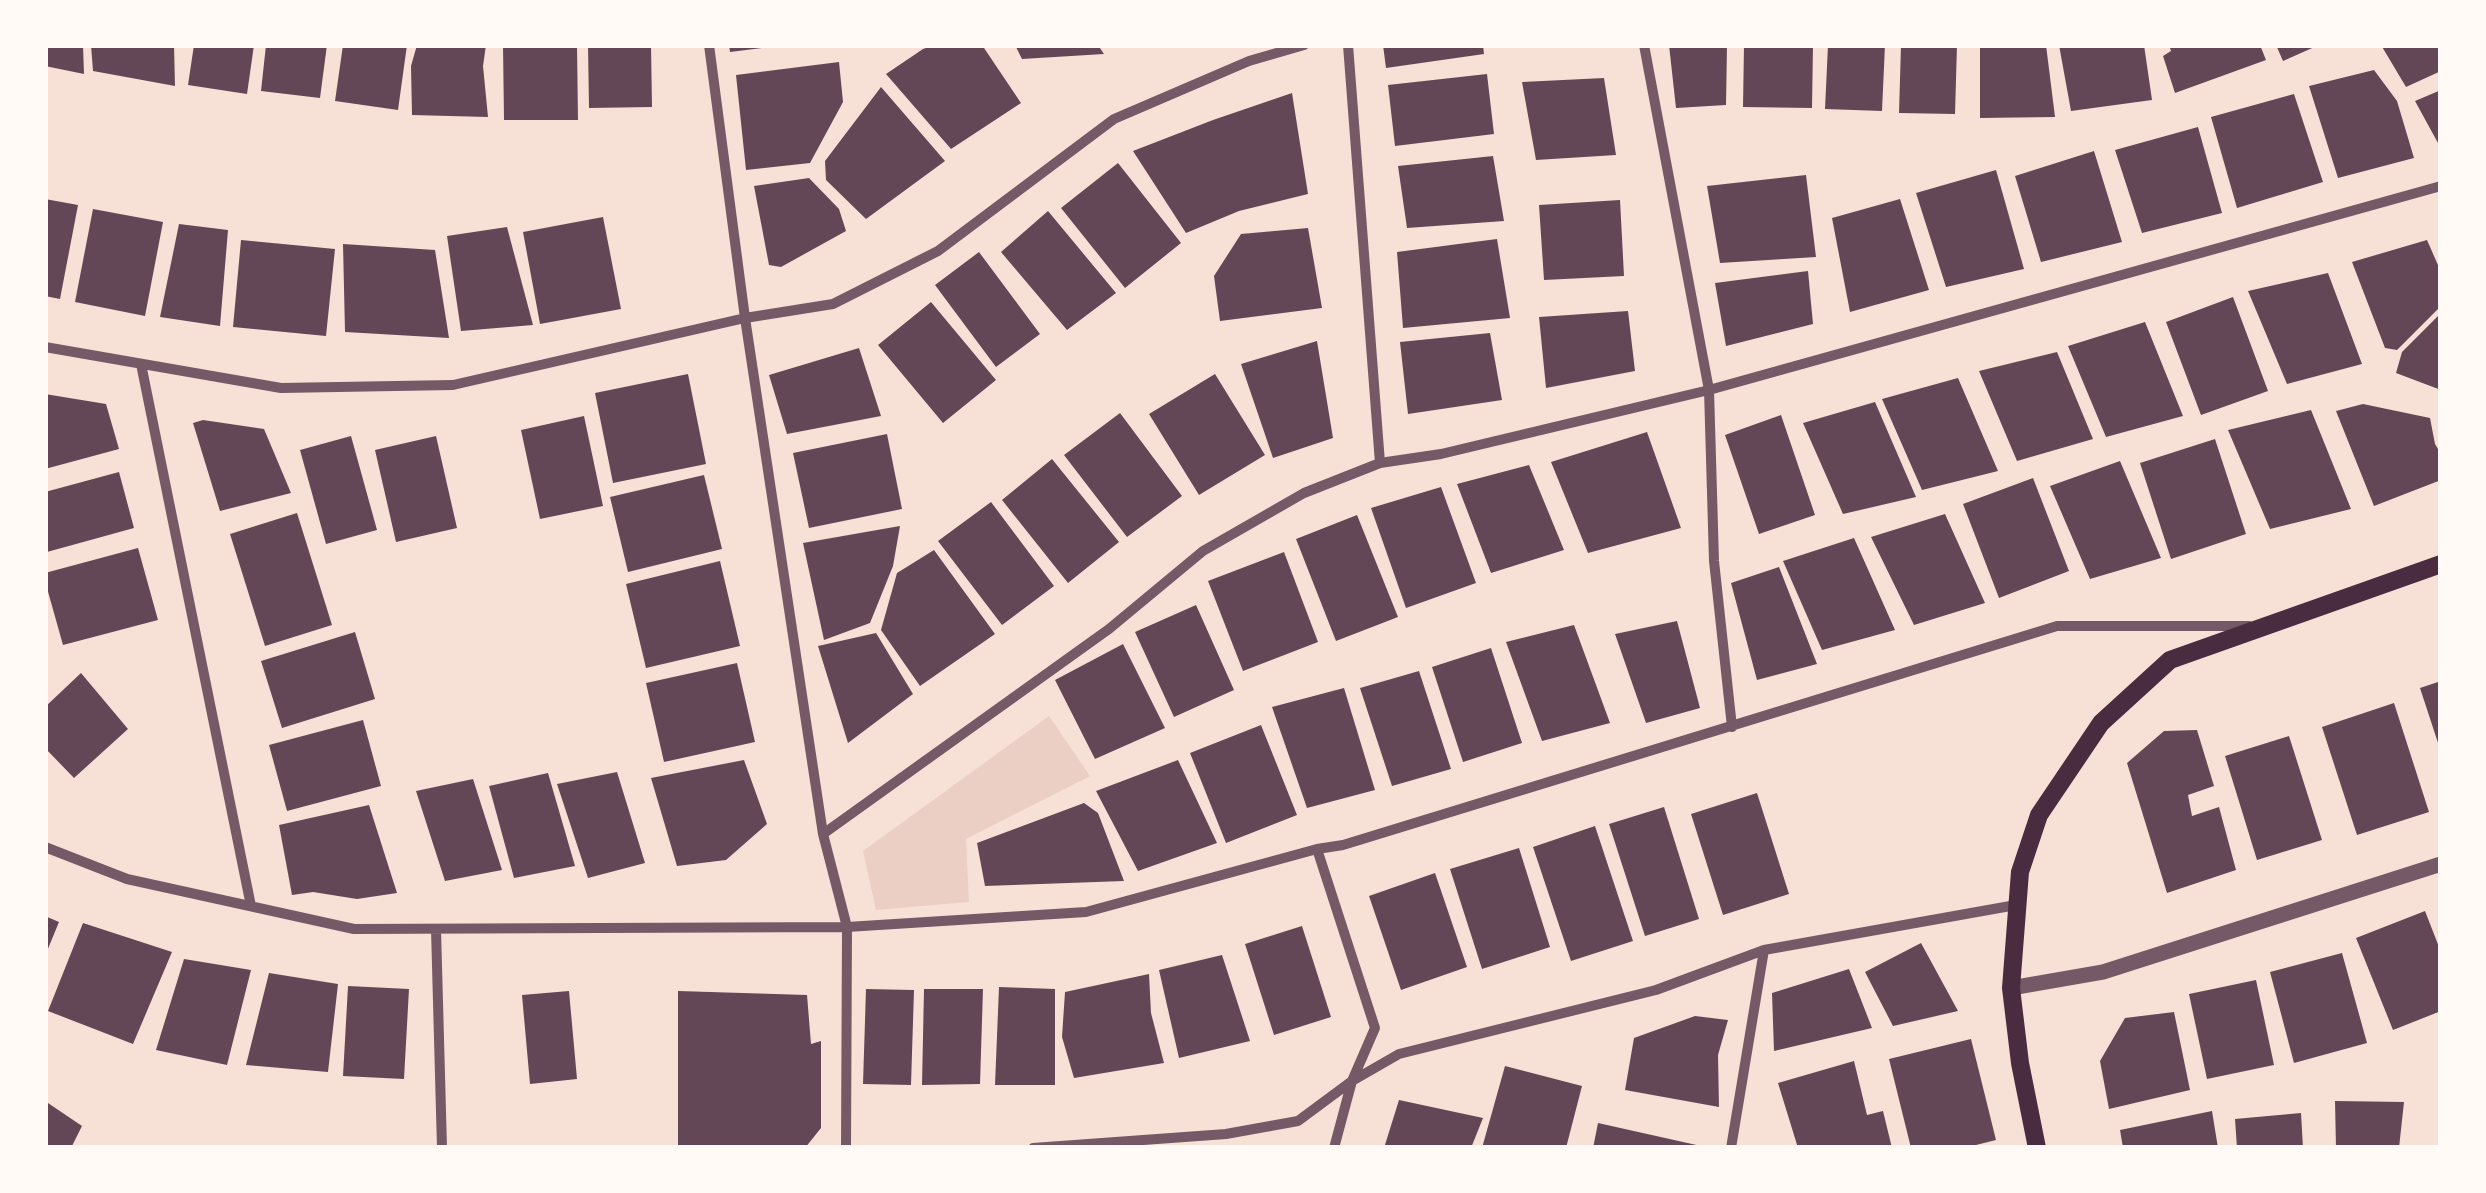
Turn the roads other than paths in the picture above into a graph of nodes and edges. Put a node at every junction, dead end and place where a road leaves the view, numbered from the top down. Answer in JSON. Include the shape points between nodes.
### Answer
{"nodes":[{"id":1,"x":710,"y":45,"type":"edge"},
{"id":2,"x":1304,"y":45,"type":"edge"},
{"id":3,"x":1348,"y":45,"type":"edge"},
{"id":4,"x":1644,"y":45,"type":"edge"},
{"id":5,"x":2441,"y":186,"type":"edge"},
{"id":6,"x":745,"y":318,"type":"junction"},
{"id":7,"x":45,"y":347,"type":"edge"},
{"id":8,"x":141,"y":364,"type":"junction"},
{"id":9,"x":1709,"y":390,"type":"junction"},
{"id":10,"x":1380,"y":463,"type":"junction"},
{"id":11,"x":2439,"y":564,"type":"edge"},
{"id":12,"x":2265,"y":626,"type":"junction"},
{"id":13,"x":1732,"y":727,"type":"junction"},
{"id":14,"x":823,"y":834,"type":"junction"},
{"id":15,"x":45,"y":847,"type":"edge"},
{"id":16,"x":1317,"y":848,"type":"junction"},
{"id":17,"x":2441,"y":864,"type":"edge"},
{"id":18,"x":2016,"y":905,"type":"junction"},
{"id":19,"x":251,"y":906,"type":"junction"},
{"id":20,"x":847,"y":927,"type":"junction"},
{"id":21,"x":436,"y":928,"type":"junction"},
{"id":22,"x":1764,"y":950,"type":"junction"},
{"id":23,"x":2011,"y":988,"type":"junction"},
{"id":24,"x":1352,"y":1081,"type":"junction"},
{"id":25,"x":442,"y":1148,"type":"edge"},
{"id":26,"x":846,"y":1148,"type":"edge"},
{"id":27,"x":1034,"y":1148,"type":"edge"},
{"id":28,"x":1334,"y":1148,"type":"edge"},
{"id":29,"x":1730,"y":1148,"type":"edge"},
{"id":30,"x":2037,"y":1148,"type":"edge"}],
"edges":[{"from":1,"to":6,"type":"street"},
{"from":2,"to":6,"type":"street","via":[[1249,61],[1114,119],[938,252],[834,304]]},
{"from":3,"to":10,"type":"street"},
{"from":4,"to":9,"type":"street"},
{"from":5,"to":9,"type":"street"},
{"from":6,"to":8,"type":"street","via":[[453,385],[281,388]]},
{"from":6,"to":14,"type":"street"},
{"from":7,"to":8,"type":"street"},
{"from":8,"to":19,"type":"street"},
{"from":9,"to":10,"type":"street"},
{"from":9,"to":13,"type":"street","via":[[1714,561]]},
{"from":10,"to":14,"type":"street","via":[[1304,493],[1203,551],[1109,629]]},
{"from":11,"to":12,"type":"main road"},
{"from":12,"to":13,"type":"street","via":[[2057,626]]},
{"from":12,"to":18,"type":"main road","via":[[2170,660],[2101,722],[2039,815]]},
{"from":13,"to":16,"type":"street"},
{"from":14,"to":20,"type":"street"},
{"from":15,"to":19,"type":"street","via":[[127,879]]},
{"from":16,"to":20,"type":"street","via":[[1086,912]]},
{"from":16,"to":24,"type":"street","via":[[1375,1028]]},
{"from":17,"to":23,"type":"street","via":[[2102,972]]},
{"from":18,"to":22,"type":"street"},
{"from":18,"to":23,"type":"main road"},
{"from":19,"to":21,"type":"street","via":[[354,929]]},
{"from":20,"to":21,"type":"street"},
{"from":20,"to":26,"type":"street"},
{"from":21,"to":25,"type":"street"},
{"from":22,"to":24,"type":"street","via":[[1656,990],[1398,1054]]},
{"from":22,"to":29,"type":"street"},
{"from":23,"to":30,"type":"main road"},
{"from":24,"to":27,"type":"street","via":[[1298,1122]]},
{"from":24,"to":28,"type":"street"}]}
